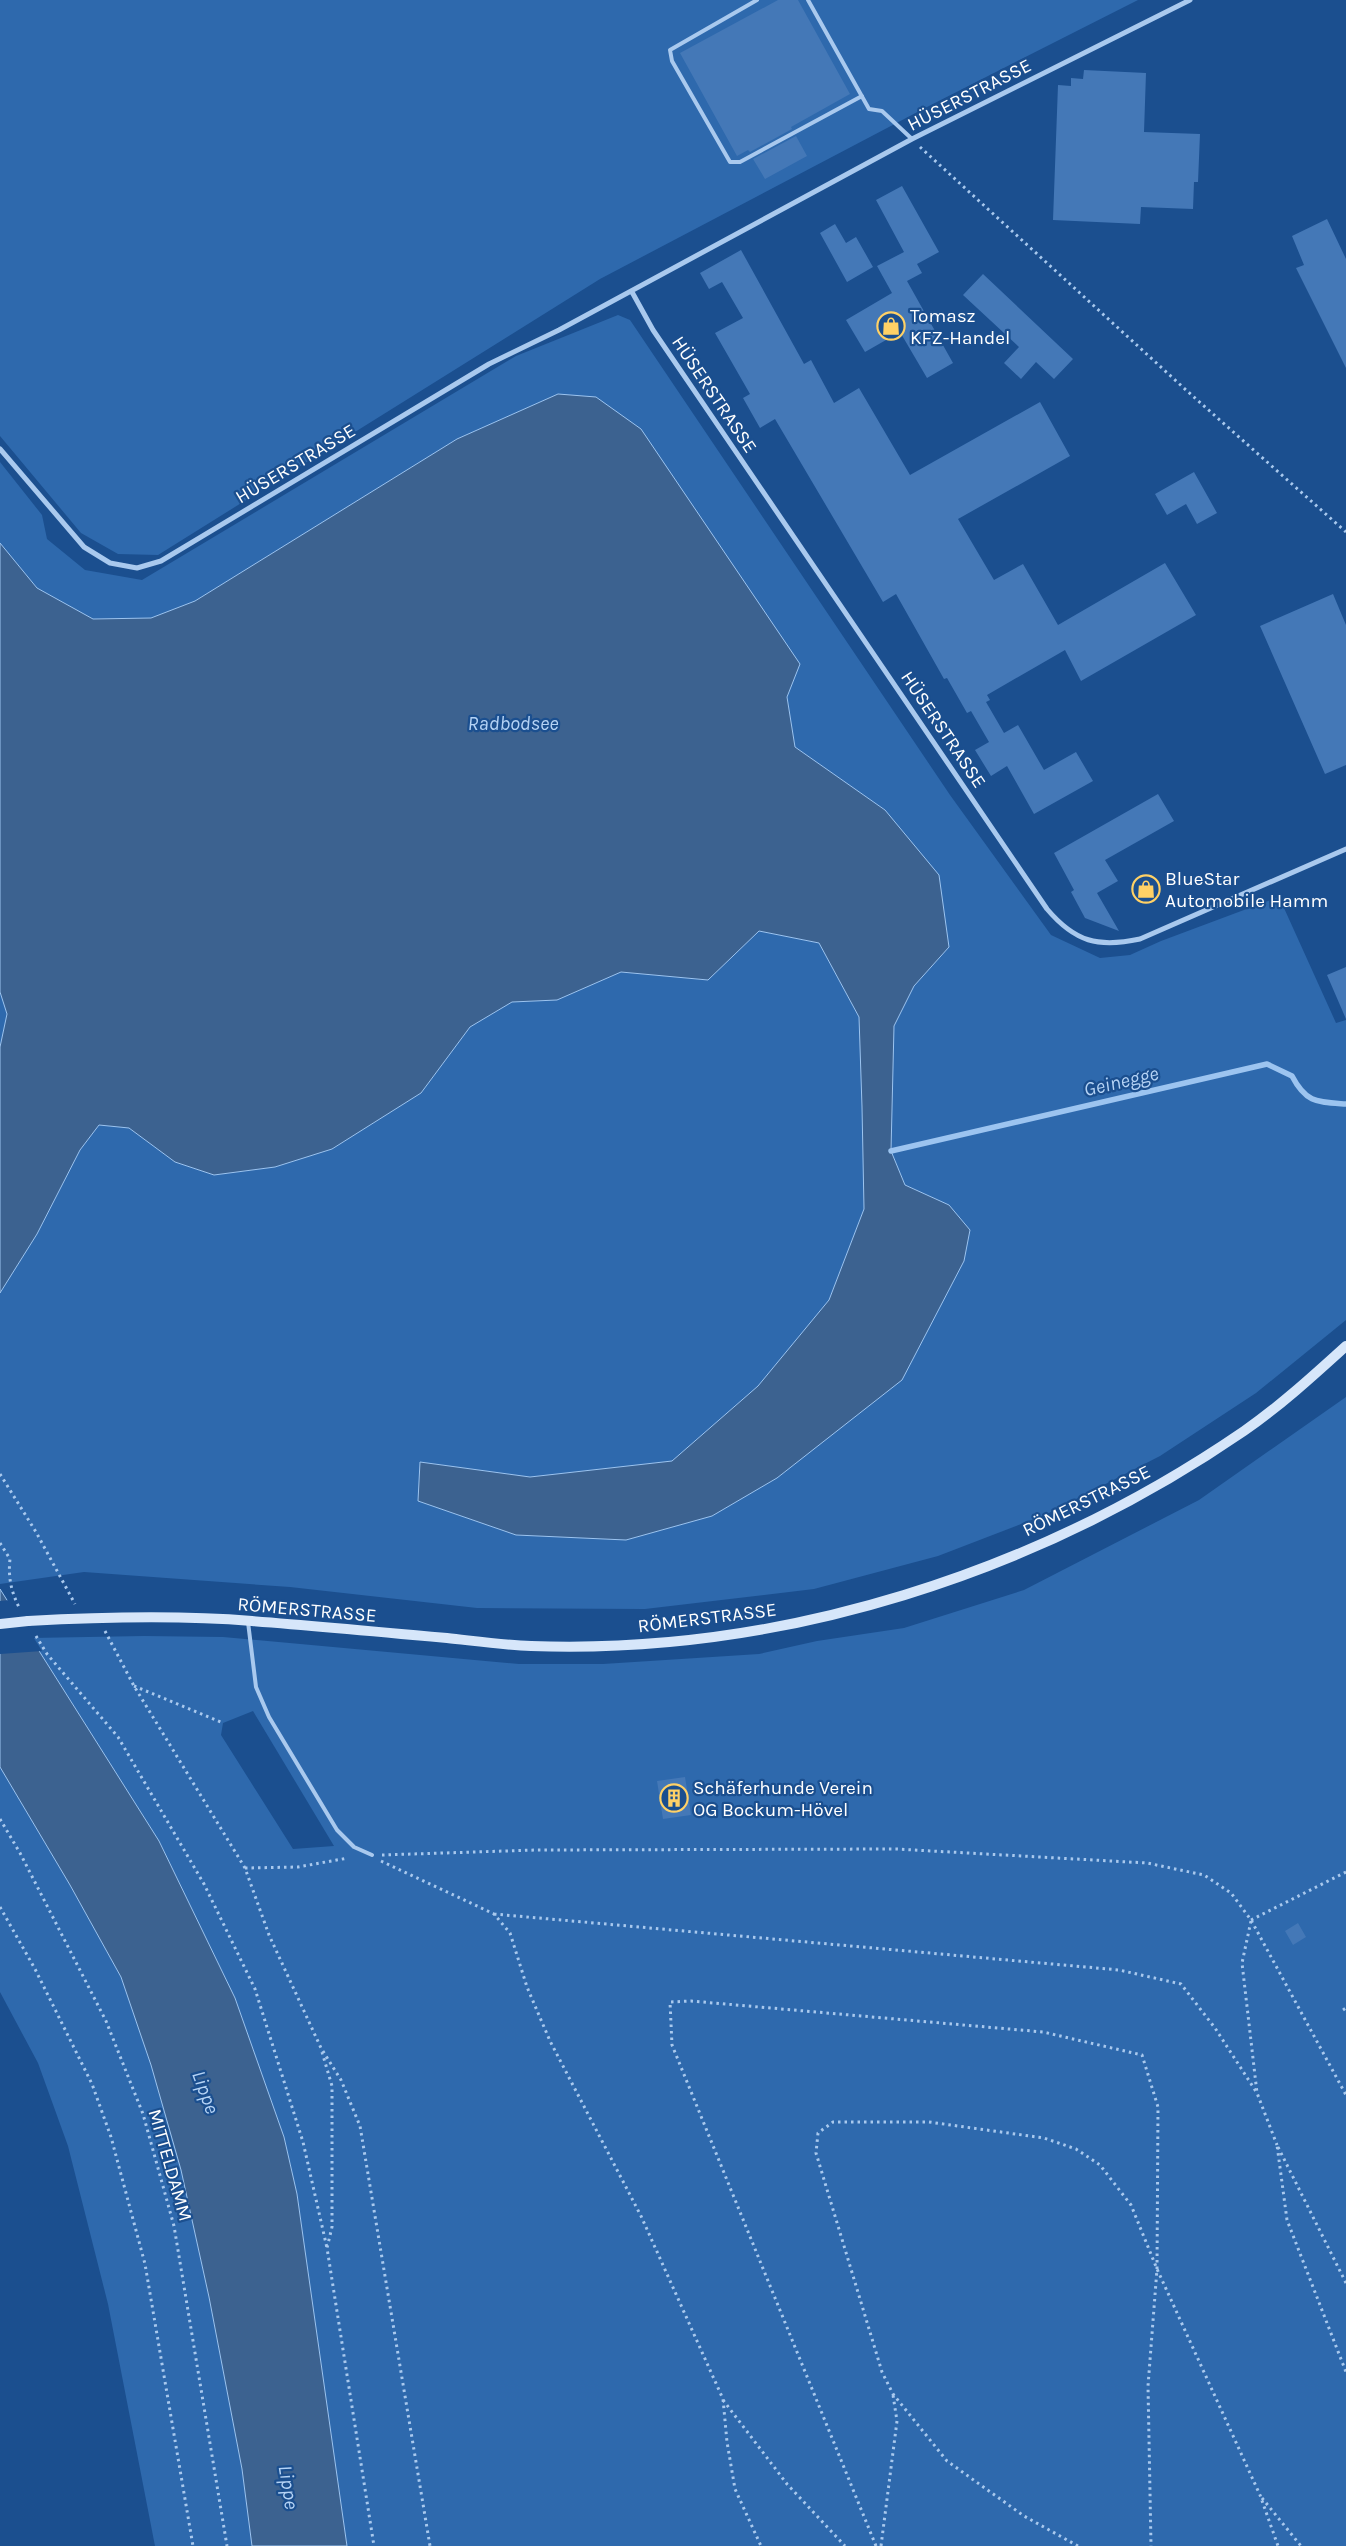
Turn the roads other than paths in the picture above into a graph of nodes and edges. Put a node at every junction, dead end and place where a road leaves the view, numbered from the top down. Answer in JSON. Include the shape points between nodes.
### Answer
{"nodes":[{"id":1,"x":757,"y":0,"type":"edge"},
{"id":2,"x":808,"y":0,"type":"edge"},
{"id":3,"x":1190,"y":0,"type":"edge"},
{"id":4,"x":862,"y":96,"type":"junction"},
{"id":5,"x":912,"y":139,"type":"junction"},
{"id":6,"x":632,"y":292,"type":"junction"},
{"id":7,"x":0,"y":449,"type":"edge"},
{"id":8,"x":1346,"y":849,"type":"edge"},
{"id":9,"x":1346,"y":1346,"type":"edge"},
{"id":10,"x":248,"y":1620,"type":"junction"},
{"id":11,"x":0,"y":1624,"type":"edge"},
{"id":12,"x":372,"y":1855,"type":"road end"}],
"edges":[{"from":1,"to":4,"type":"lane","via":[[670,50],[672,61],[730,162],[740,162]]},
{"from":2,"to":4,"type":"lane"},
{"from":3,"to":5,"type":"street","name":"HÜSERSTRASSE"},
{"from":4,"to":5,"type":"lane","via":[[870,109],[882,111]]},
{"from":5,"to":6,"type":"street","name":"HÜSERSTRASSE"},
{"from":6,"to":7,"type":"street","name":"HÜSERSTRASSE","via":[[489,364],[161,562],[137,568],[110,563],[84,547]]},
{"from":6,"to":8,"type":"street","name":"HÜSERSTRASSE","via":[[653,330],[1062,926],[1080,937],[1098,942],[1120,943],[1140,938]]},
{"from":9,"to":10,"type":"main road","name":"RÖMERSTRASSE","via":[[1245,1430],[1173,1476],[1058,1536],[932,1587],[811,1620],[701,1639],[531,1646]]},
{"from":10,"to":11,"type":"main road","name":"RÖMERSTRASSE","bridge":true,"via":[[82,1618]]},
{"from":10,"to":12,"type":"lane","via":[[256,1687],[269,1717],[337,1830],[354,1847]]}]}
